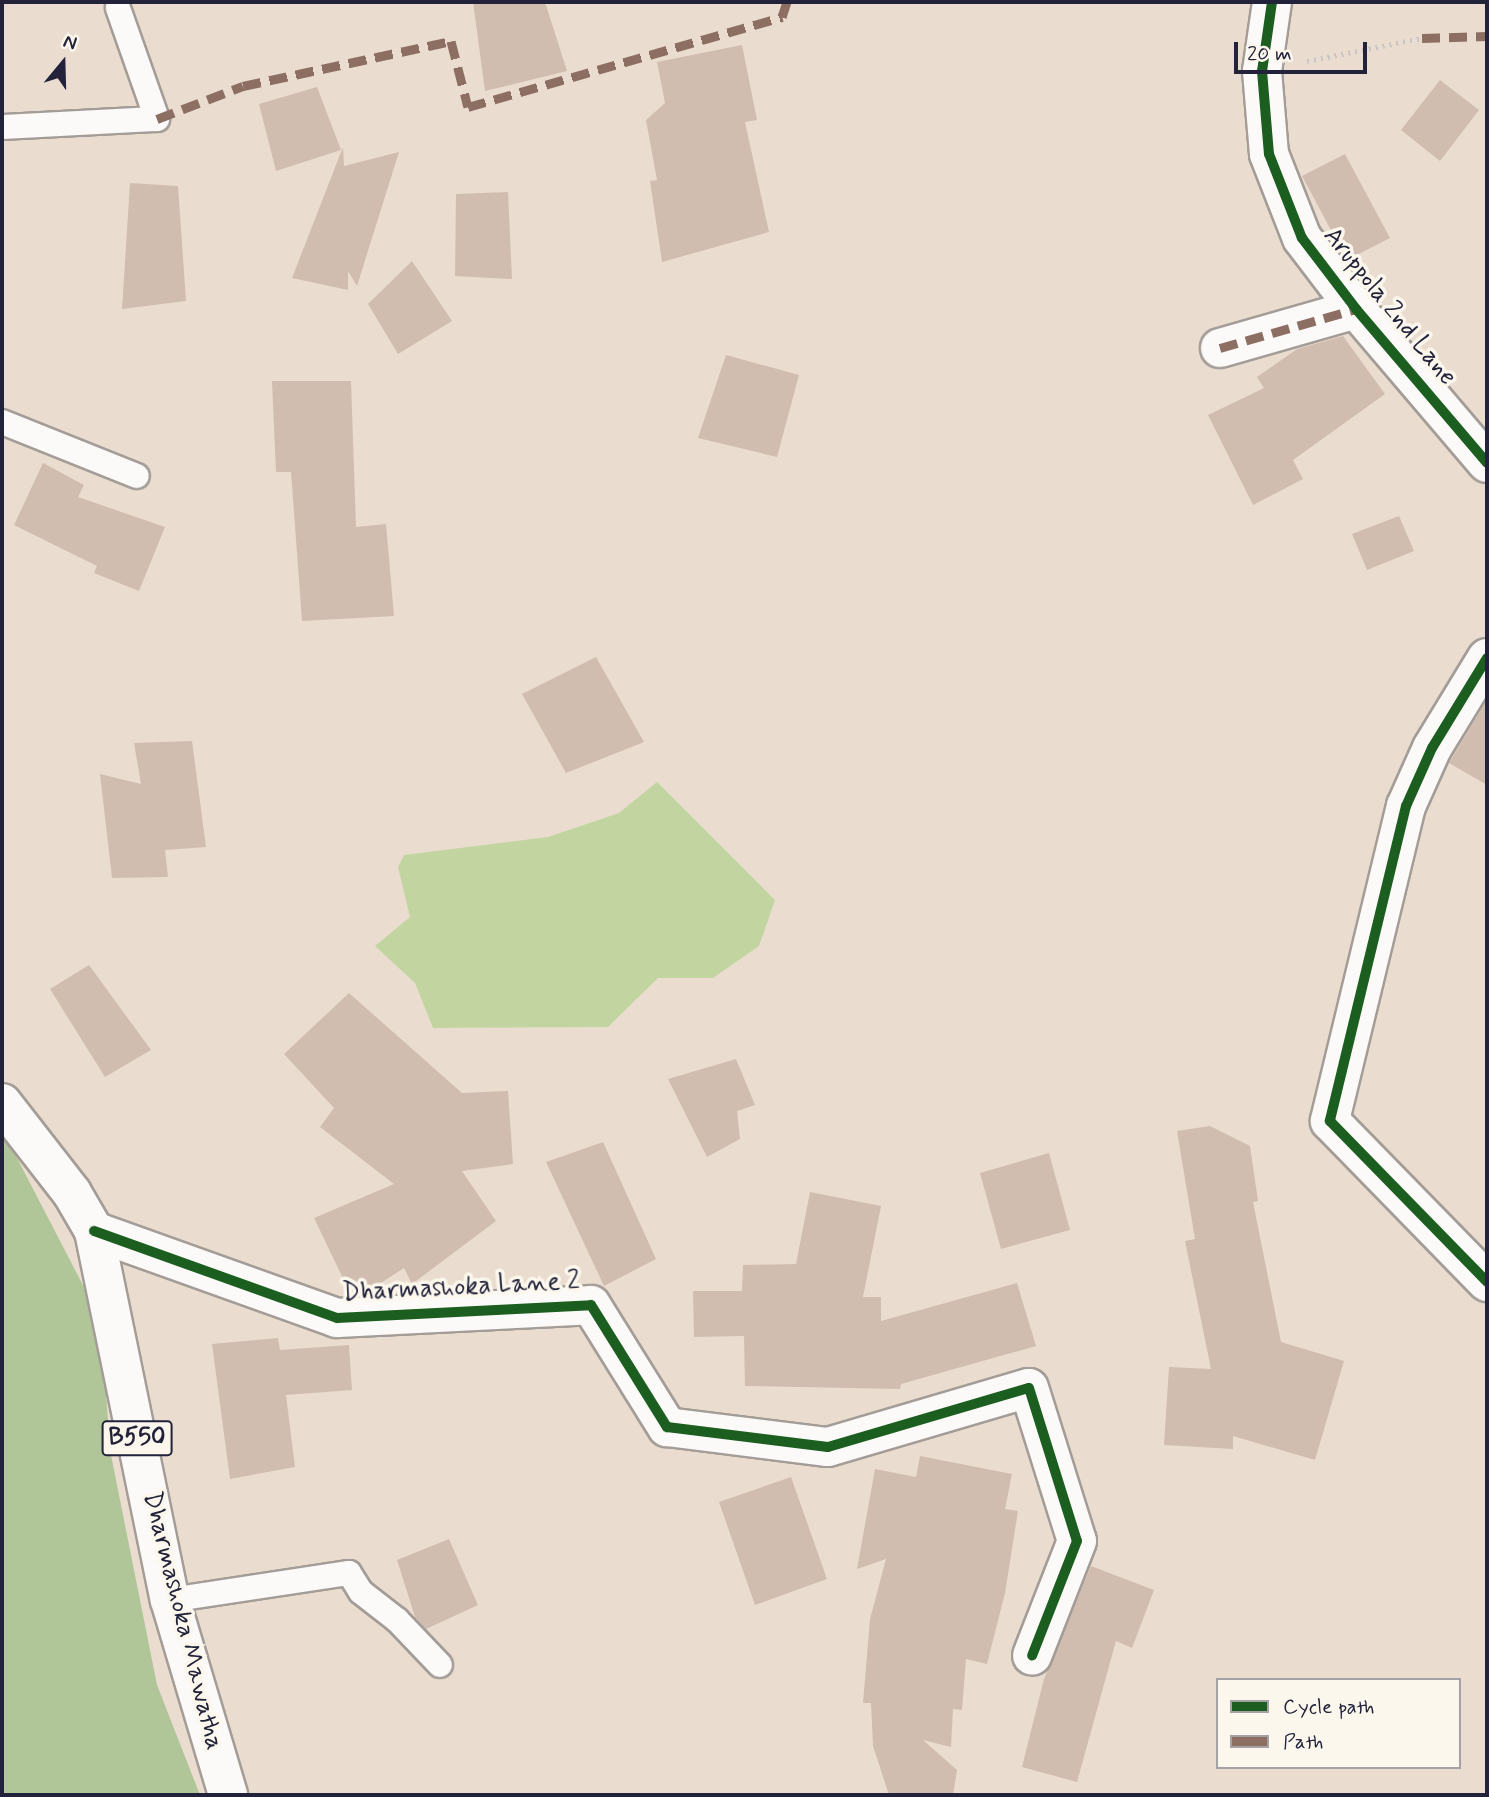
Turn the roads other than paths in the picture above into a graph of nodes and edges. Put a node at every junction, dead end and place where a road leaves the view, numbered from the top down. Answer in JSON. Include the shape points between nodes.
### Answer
{"nodes":[{"id":1,"x":1272,"y":2,"type":"edge"},
{"id":2,"x":118,"y":8,"type":"dead end"},
{"id":3,"x":2,"y":127,"type":"edge"},
{"id":4,"x":1356,"y":309,"type":"junction"},
{"id":5,"x":1220,"y":348,"type":"dead end"},
{"id":6,"x":2,"y":422,"type":"edge"},
{"id":7,"x":1487,"y":463,"type":"edge"},
{"id":8,"x":137,"y":476,"type":"dead end"},
{"id":9,"x":1487,"y":658,"type":"edge"},
{"id":10,"x":2,"y":1103,"type":"edge"},
{"id":11,"x":94,"y":1231,"type":"junction"},
{"id":12,"x":1487,"y":1282,"type":"edge"},
{"id":13,"x":170,"y":1600,"type":"junction"},
{"id":14,"x":1032,"y":1656,"type":"dead end"},
{"id":15,"x":440,"y":1665,"type":"dead end"},
{"id":16,"x":228,"y":1795,"type":"edge"}],
"edges":[{"from":1,"to":4,"type":"street","name":"Aruppola 2nd Lane","via":[[1262,71],[1269,153],[1302,238]]},
{"from":2,"to":3,"type":"lane","via":[[157,119]]},
{"from":4,"to":5,"type":"street"},
{"from":4,"to":7,"type":"street","name":"Aruppola 2nd Lane"},
{"from":6,"to":8,"type":"lane"},
{"from":9,"to":12,"type":"street","via":[[1432,748],[1406,806],[1330,1121]]},
{"from":10,"to":11,"type":"street","name":"Dharmashoka Mawatha","number":"B550","via":[[72,1193]]},
{"from":11,"to":13,"type":"street","name":"Dharmashoka Mawatha","number":"B550"},
{"from":11,"to":14,"type":"street","name":"Dharmashoka Lane 2","via":[[337,1318],[591,1305],[667,1427],[828,1447],[1029,1388],[1077,1541]]},
{"from":13,"to":15,"type":"lane","via":[[349,1573],[361,1592],[397,1619]]},
{"from":13,"to":16,"type":"street","name":"Dharmashoka Mawatha","number":"B550"}]}
